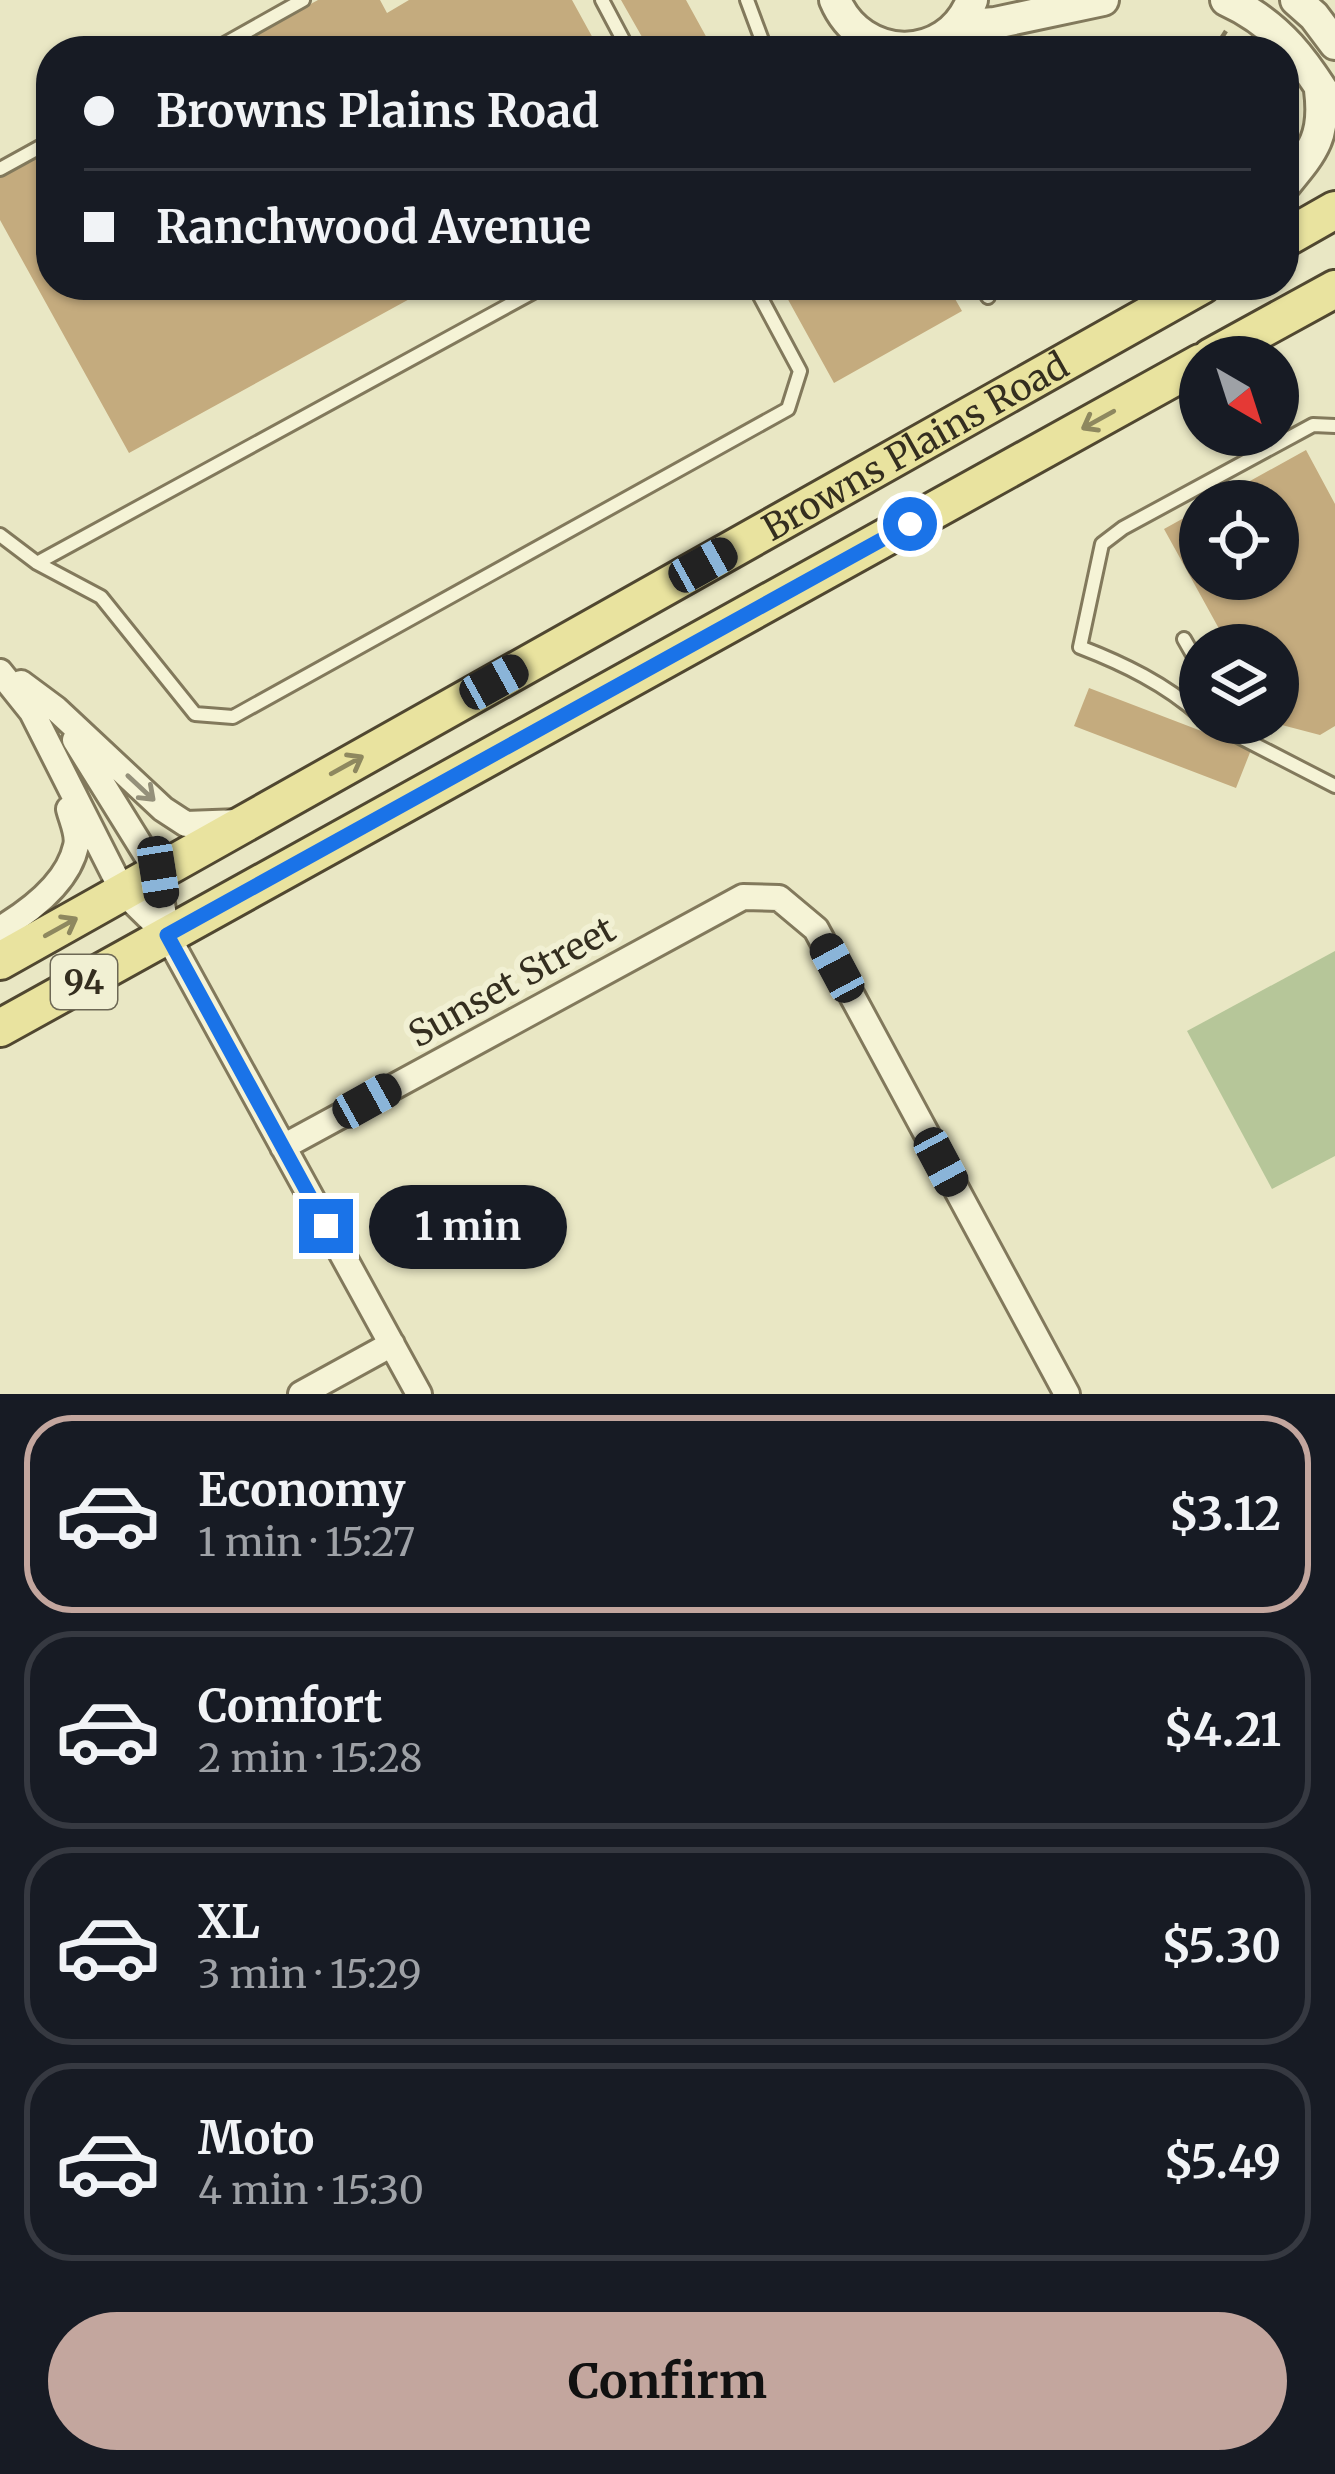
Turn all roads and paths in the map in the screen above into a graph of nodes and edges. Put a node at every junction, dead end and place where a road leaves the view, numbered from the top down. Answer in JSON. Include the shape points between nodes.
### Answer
{"nodes":[{"id":1,"x":303,"y":0,"type":"edge"},
{"id":2,"x":602,"y":0,"type":"edge"},
{"id":3,"x":747,"y":0,"type":"edge"},
{"id":4,"x":835,"y":0,"type":"edge"},
{"id":5,"x":1103,"y":0,"type":"edge"},
{"id":6,"x":1296,"y":0,"type":"edge"},
{"id":7,"x":1227,"y":13,"type":"edge"},
{"id":8,"x":952,"y":29,"type":"edge"},
{"id":9,"x":239,"y":36,"type":"edge"},
{"id":10,"x":621,"y":36,"type":"edge"},
{"id":11,"x":760,"y":36,"type":"edge"},
{"id":12,"x":859,"y":36,"type":"edge"},
{"id":13,"x":1284,"y":36,"type":"edge"},
{"id":14,"x":1332,"y":36,"type":"edge"},
{"id":15,"x":1299,"y":56,"type":"edge"},
{"id":16,"x":1319,"y":83,"type":"junction"},
{"id":17,"x":1335,"y":111,"type":"edge"},
{"id":18,"x":36,"y":149,"type":"edge"},
{"id":19,"x":1299,"y":167,"type":"edge"},
{"id":20,"x":0,"y":169,"type":"edge"},
{"id":21,"x":1335,"y":210,"type":"edge"},
{"id":22,"x":1299,"y":230,"type":"edge"},
{"id":23,"x":1327,"y":299,"type":"edge"},
{"id":24,"x":519,"y":300,"type":"edge"},
{"id":25,"x":762,"y":300,"type":"edge"},
{"id":26,"x":1175,"y":300,"type":"edge"},
{"id":27,"x":1253,"y":336,"type":"edge"},
{"id":28,"x":1179,"y":375,"type":"edge"},
{"id":29,"x":1335,"y":426,"type":"edge"},
{"id":30,"x":0,"y":535,"type":"edge"},
{"id":31,"x":37,"y":563,"type":"junction"},
{"id":32,"x":0,"y":670,"type":"edge"},
{"id":33,"x":1179,"y":699,"type":"edge"},
{"id":34,"x":56,"y":709,"type":"junction"},
{"id":35,"x":1261,"y":744,"type":"edge"},
{"id":36,"x":57,"y":762,"type":"junction"},
{"id":37,"x":1335,"y":786,"type":"edge"},
{"id":38,"x":244,"y":822,"type":"junction"},
{"id":39,"x":158,"y":872,"type":"junction"},
{"id":40,"x":123,"y":892,"type":"junction"},
{"id":41,"x":0,"y":929,"type":"edge"},
{"id":42,"x":167,"y":935,"type":"junction"},
{"id":43,"x":0,"y":961,"type":"edge"},
{"id":44,"x":0,"y":1028,"type":"edge"},
{"id":45,"x":283,"y":1147,"type":"junction"},
{"id":46,"x":392,"y":1344,"type":"junction"},
{"id":47,"x":301,"y":1394,"type":"edge"},
{"id":48,"x":419,"y":1394,"type":"edge"},
{"id":49,"x":1067,"y":1394,"type":"edge"}],
"edges":[{"from":1,"to":9,"type":"lane"},
{"from":2,"to":10,"type":"lane"},
{"from":3,"to":11,"type":"lane"},
{"from":4,"to":12,"type":"street"},
{"from":5,"to":8,"type":"street"},
{"from":6,"to":14,"type":"street"},
{"from":7,"to":13,"type":"street","via":[[1252,12]]},
{"from":15,"to":16,"type":"street"},
{"from":16,"to":17,"type":"street"},
{"from":16,"to":19,"type":"street","via":[[1324,120]]},
{"from":18,"to":20,"type":"lane"},
{"from":21,"to":22,"type":"main road"},
{"from":23,"to":27,"type":"main road"},
{"from":24,"to":31,"type":"lane"},
{"from":25,"to":31,"type":"lane","via":[[800,371],[788,410],[233,716],[195,713],[100,597]]},
{"from":38,"to":26,"type":"main road","name":"Browns Plains Road","number":"94","one_way":true},
{"from":28,"to":42,"type":"main road","name":"Browns Plains Road","number":"94","one_way":true},
{"from":29,"to":33,"type":"lane","via":[[1312,424],[1102,544],[1080,647]]},
{"from":30,"to":31,"type":"lane"},
{"from":32,"to":34,"type":"street"},
{"from":32,"to":36,"type":"street"},
{"from":34,"to":38,"type":"street","one_way":true,"via":[[186,824]]},
{"from":34,"to":39,"type":"street"},
{"from":35,"to":37,"type":"lane"},
{"from":36,"to":40,"type":"street"},
{"from":36,"to":41,"type":"street","via":[[78,842],[50,891]]},
{"from":38,"to":39,"type":"main road","name":"Browns Plains Road","number":"94"},
{"from":39,"to":40,"type":"main road","name":"Browns Plains Road","number":"94"},
{"from":39,"to":42,"type":"street"},
{"from":40,"to":42,"type":"street"},
{"from":43,"to":40,"type":"main road","name":"Browns Plains Road","number":"94","one_way":true},
{"from":42,"to":44,"type":"main road","name":"Browns Plains Road","number":"94"},
{"from":42,"to":45,"type":"street"},
{"from":45,"to":46,"type":"street"},
{"from":45,"to":49,"type":"street","name":"Sunset Street","via":[[743,897],[779,898],[816,929]]},
{"from":46,"to":47,"type":"street"},
{"from":46,"to":48,"type":"street"}]}
